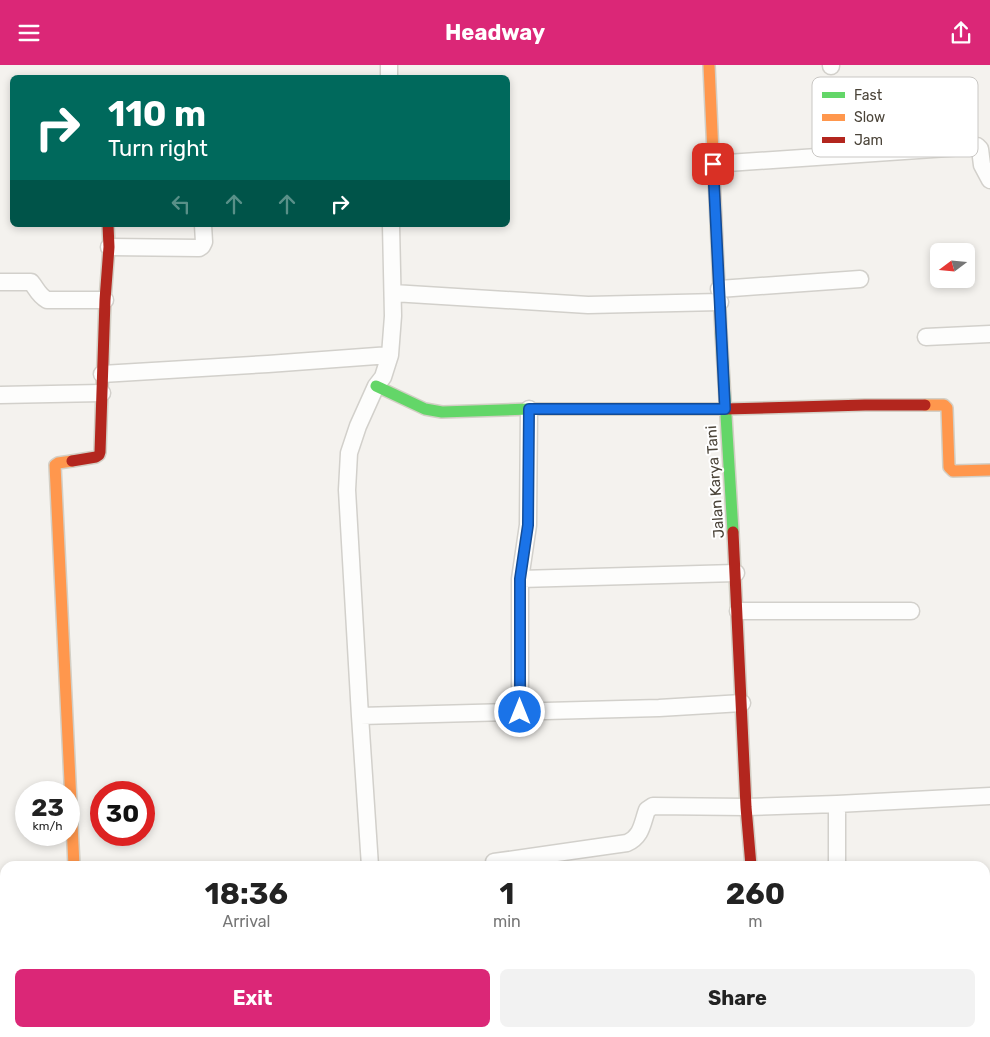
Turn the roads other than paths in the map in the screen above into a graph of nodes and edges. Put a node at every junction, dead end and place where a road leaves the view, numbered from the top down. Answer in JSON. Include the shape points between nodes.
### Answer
{"nodes":[{"id":1,"x":709,"y":65,"type":"edge"},
{"id":2,"x":978,"y":147,"type":"edge"},
{"id":3,"x":816,"y":157,"type":"edge"},
{"id":4,"x":713,"y":164,"type":"junction"},
{"id":5,"x":990,"y":180,"type":"edge"},
{"id":6,"x":108,"y":227,"type":"edge"},
{"id":7,"x":203,"y":227,"type":"edge"},
{"id":8,"x":391,"y":227,"type":"edge"},
{"id":9,"x":109,"y":247,"type":"junction"},
{"id":10,"x":860,"y":279,"type":"dead end"},
{"id":11,"x":0,"y":282,"type":"edge"},
{"id":12,"x":393,"y":293,"type":"junction"},
{"id":13,"x":719,"y":295,"type":"junction"},
{"id":14,"x":105,"y":300,"type":"junction"},
{"id":15,"x":990,"y":335,"type":"edge"},
{"id":16,"x":926,"y":337,"type":"dead end"},
{"id":17,"x":390,"y":355,"type":"junction"},
{"id":18,"x":102,"y":374,"type":"junction"},
{"id":19,"x":376,"y":386,"type":"junction"},
{"id":20,"x":102,"y":393,"type":"junction"},
{"id":21,"x":0,"y":395,"type":"edge"},
{"id":22,"x":529,"y":409,"type":"junction"},
{"id":23,"x":725,"y":409,"type":"junction"},
{"id":24,"x":990,"y":470,"type":"edge"},
{"id":25,"x":736,"y":573,"type":"junction"},
{"id":26,"x":520,"y":579,"type":"junction"},
{"id":27,"x":738,"y":611,"type":"junction"},
{"id":28,"x":911,"y":611,"type":"dead end"},
{"id":29,"x":742,"y":703,"type":"junction"},
{"id":30,"x":520,"y":712,"type":"junction"},
{"id":31,"x":360,"y":716,"type":"junction"},
{"id":32,"x":990,"y":797,"type":"edge"},
{"id":33,"x":836,"y":804,"type":"junction"},
{"id":34,"x":746,"y":807,"type":"junction"},
{"id":35,"x":74,"y":861,"type":"edge"},
{"id":36,"x":370,"y":861,"type":"edge"},
{"id":37,"x":501,"y":861,"type":"edge"},
{"id":38,"x":751,"y":861,"type":"edge"},
{"id":39,"x":838,"y":861,"type":"edge"}],
"edges":[{"from":1,"to":4,"type":"street","name":"Jalan Karya Tani"},
{"from":2,"to":5,"type":"street"},
{"from":3,"to":4,"type":"street"},
{"from":4,"to":13,"type":"street","name":"Jalan Karya Tani"},
{"from":6,"to":9,"type":"street"},
{"from":7,"to":9,"type":"street","via":[[204,242],[199,248]]},
{"from":8,"to":12,"type":"street"},
{"from":9,"to":14,"type":"street"},
{"from":10,"to":13,"type":"street"},
{"from":11,"to":14,"type":"street","via":[[31,282],[39,295],[47,299]]},
{"from":12,"to":13,"type":"street","via":[[588,305]]},
{"from":12,"to":17,"type":"street"},
{"from":13,"to":23,"type":"street","name":"Jalan Karya Tani"},
{"from":14,"to":18,"type":"street"},
{"from":15,"to":16,"type":"street"},
{"from":17,"to":18,"type":"street"},
{"from":17,"to":19,"type":"street","via":[[383,377]]},
{"from":18,"to":20,"type":"street"},
{"from":19,"to":22,"type":"street","via":[[425,409],[442,412]]},
{"from":19,"to":31,"type":"street","via":[[350,453],[348,490]]},
{"from":20,"to":21,"type":"street"},
{"from":20,"to":35,"type":"street","via":[[99,455],[55,465]]},
{"from":22,"to":23,"type":"street"},
{"from":22,"to":26,"type":"street","via":[[528,525]]},
{"from":23,"to":24,"type":"street","via":[[944,405],[947,409],[949,467],[953,471]]},
{"from":23,"to":25,"type":"street","name":"Jalan Karya Tani"},
{"from":25,"to":26,"type":"street"},
{"from":25,"to":27,"type":"street","name":"Jalan Karya Tani"},
{"from":26,"to":30,"type":"street"},
{"from":27,"to":28,"type":"street"},
{"from":27,"to":29,"type":"street","name":"Jalan Karya Tani"},
{"from":29,"to":30,"type":"street"},
{"from":29,"to":34,"type":"street","name":"Jalan Karya Tani"},
{"from":30,"to":31,"type":"street"},
{"from":31,"to":36,"type":"street"},
{"from":32,"to":33,"type":"street"},
{"from":33,"to":34,"type":"street"},
{"from":33,"to":39,"type":"street"},
{"from":34,"to":37,"type":"street","via":[[653,806],[647,810],[635,840],[627,843]]},
{"from":34,"to":38,"type":"street","name":"Jalan Karya Tani"}]}
